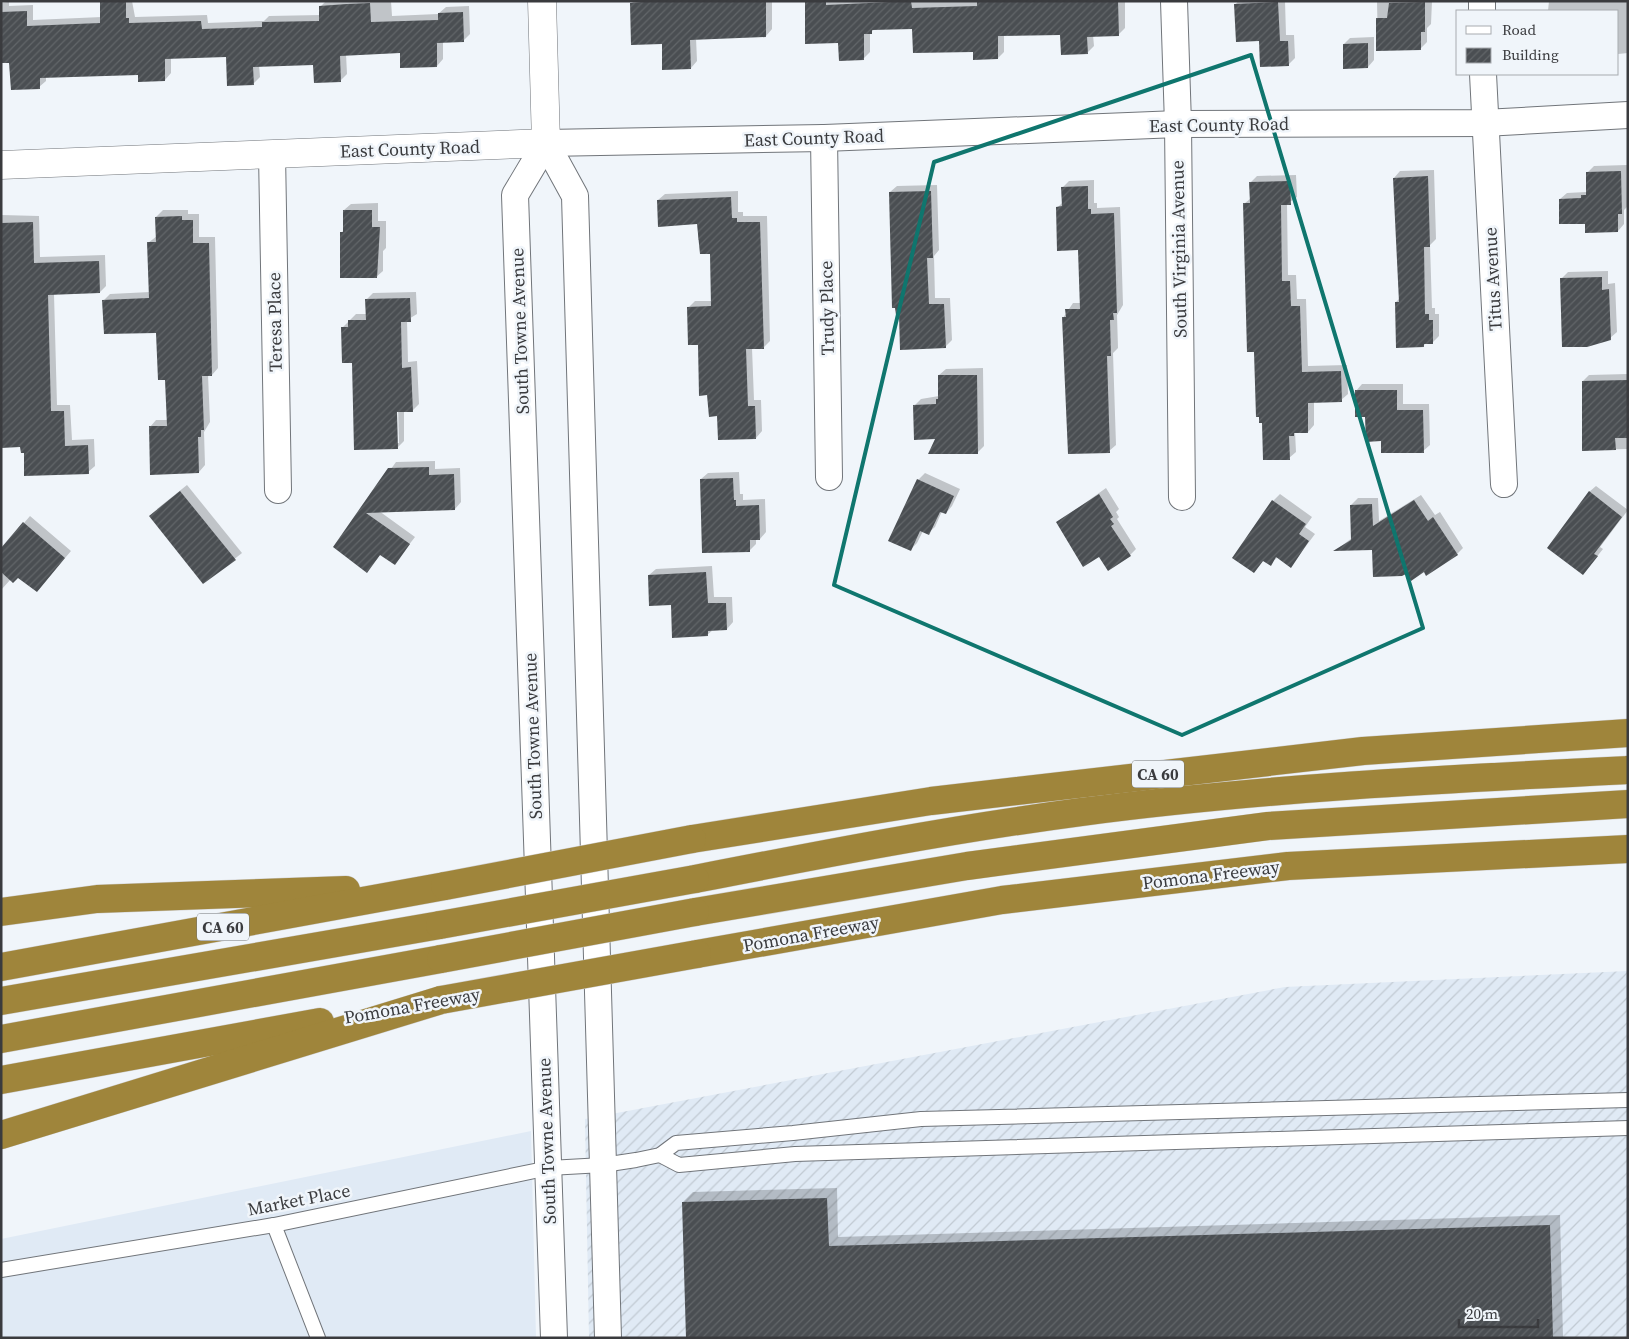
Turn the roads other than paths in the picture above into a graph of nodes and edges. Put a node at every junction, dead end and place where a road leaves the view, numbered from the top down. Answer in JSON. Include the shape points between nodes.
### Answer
{"nodes":[{"id":1,"x":542,"y":1,"type":"edge"},
{"id":2,"x":1174,"y":1,"type":"edge"},
{"id":3,"x":1483,"y":75,"type":"edge"},
{"id":4,"x":1628,"y":116,"type":"edge"},
{"id":5,"x":1484,"y":123,"type":"junction"},
{"id":6,"x":1178,"y":124,"type":"junction"},
{"id":7,"x":824,"y":138,"type":"junction"},
{"id":8,"x":546,"y":143,"type":"junction"},
{"id":9,"x":272,"y":154,"type":"junction"},
{"id":10,"x":1,"y":165,"type":"edge"},
{"id":11,"x":829,"y":478,"type":"dead end"},
{"id":12,"x":1504,"y":484,"type":"dead end"},
{"id":13,"x":278,"y":490,"type":"dead end"},
{"id":14,"x":1182,"y":497,"type":"dead end"},
{"id":15,"x":1628,"y":733,"type":"edge"},
{"id":16,"x":1628,"y":770,"type":"edge"},
{"id":17,"x":1628,"y":804,"type":"edge"},
{"id":18,"x":1628,"y":848,"type":"edge"},
{"id":19,"x":445,"y":886,"type":"junction"},
{"id":20,"x":1,"y":912,"type":"edge"},
{"id":21,"x":1,"y":967,"type":"edge"},
{"id":22,"x":442,"y":1000,"type":"junction"},
{"id":23,"x":1,"y":1001,"type":"edge"},
{"id":24,"x":1,"y":1039,"type":"edge"},
{"id":25,"x":1,"y":1080,"type":"edge"},
{"id":26,"x":1628,"y":1100,"type":"edge"},
{"id":27,"x":1628,"y":1128,"type":"edge"},
{"id":28,"x":1,"y":1135,"type":"edge"},
{"id":29,"x":660,"y":1155,"type":"junction"},
{"id":30,"x":603,"y":1165,"type":"junction"},
{"id":31,"x":549,"y":1168,"type":"junction"},
{"id":32,"x":274,"y":1225,"type":"junction"},
{"id":33,"x":1,"y":1270,"type":"edge"},
{"id":34,"x":318,"y":1338,"type":"edge"},
{"id":35,"x":554,"y":1338,"type":"edge"},
{"id":36,"x":608,"y":1338,"type":"edge"}],
"edges":[{"from":1,"to":8,"type":"street"},
{"from":2,"to":6,"type":"street","name":"South Virginia Avenue"},
{"from":3,"to":5,"type":"street","name":"Titus Avenue"},
{"from":4,"to":5,"type":"street","name":"East County Road"},
{"from":5,"to":6,"type":"street","name":"East County Road"},
{"from":5,"to":12,"type":"street","name":"Titus Avenue"},
{"from":6,"to":7,"type":"street","name":"East County Road"},
{"from":6,"to":14,"type":"street","name":"South Virginia Avenue"},
{"from":7,"to":8,"type":"street","name":"East County Road"},
{"from":7,"to":11,"type":"street","name":"Trudy Place"},
{"from":8,"to":9,"type":"street","name":"East County Road"},
{"from":8,"to":30,"type":"street","via":[[575,196]]},
{"from":8,"to":31,"type":"street","name":"South Towne Avenue","via":[[515,195]]},
{"from":9,"to":10,"type":"street","name":"East County Road"},
{"from":9,"to":13,"type":"street","name":"Teresa Place"},
{"from":15,"to":19,"type":"highway","number":"CA 60","bridge":true,"via":[[1363,751],[930,801],[692,839]]},
{"from":16,"to":23,"type":"highway","bridge":true,"via":[[1348,786],[1082,812],[914,838]]},
{"from":17,"to":24,"type":"highway","bridge":true,"via":[[1268,826],[967,866],[695,912]]},
{"from":18,"to":22,"type":"highway","name":"Pomona Freeway","bridge":true,"via":[[1288,866],[1002,900]]},
{"from":19,"to":20,"type":"highway","via":[[97,900]]},
{"from":19,"to":21,"type":"highway","number":"CA 60"},
{"from":22,"to":25,"type":"highway","name":"Pomona Freeway"},
{"from":22,"to":28,"type":"highway"},
{"from":26,"to":29,"type":"lane","via":[[922,1118],[676,1142]]},
{"from":27,"to":29,"type":"lane","via":[[795,1154],[680,1165]]},
{"from":29,"to":30,"type":"lane","name":"Market Place"},
{"from":30,"to":31,"type":"lane","name":"Market Place"},
{"from":30,"to":36,"type":"street"},
{"from":31,"to":32,"type":"lane","name":"Market Place"},
{"from":31,"to":35,"type":"street","name":"South Towne Avenue"},
{"from":32,"to":33,"type":"lane","name":"Market Place"},
{"from":32,"to":34,"type":"lane"}]}
